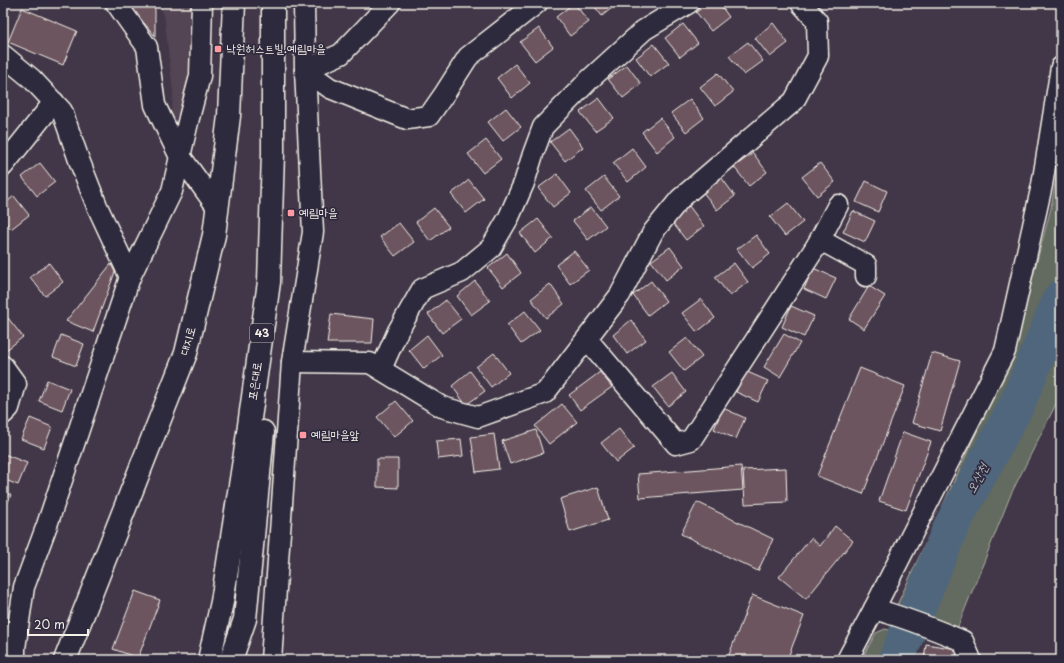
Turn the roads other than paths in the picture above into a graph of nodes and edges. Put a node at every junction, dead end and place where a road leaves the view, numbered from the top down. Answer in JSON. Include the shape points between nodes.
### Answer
{"nodes":[{"id":1,"x":116,"y":3,"type":"edge"},
{"id":2,"x":202,"y":3,"type":"edge"},
{"id":3,"x":234,"y":3,"type":"edge"},
{"id":4,"x":273,"y":3,"type":"edge"},
{"id":5,"x":286,"y":3,"type":"edge"},
{"id":6,"x":304,"y":3,"type":"edge"},
{"id":7,"x":390,"y":3,"type":"edge"},
{"id":8,"x":537,"y":3,"type":"edge"},
{"id":9,"x":689,"y":3,"type":"edge"},
{"id":10,"x":801,"y":3,"type":"edge"},
{"id":11,"x":3,"y":55,"type":"edge"},
{"id":12,"x":1061,"y":66,"type":"edge"},
{"id":13,"x":304,"y":70,"type":"junction"},
{"id":14,"x":54,"y":102,"type":"junction"},
{"id":15,"x":180,"y":155,"type":"junction"},
{"id":16,"x":3,"y":166,"type":"edge"},
{"id":17,"x":838,"y":205,"type":"dead end"},
{"id":18,"x":217,"y":207,"type":"junction"},
{"id":19,"x":817,"y":245,"type":"junction"},
{"id":20,"x":866,"y":276,"type":"dead end"},
{"id":21,"x":130,"y":277,"type":"junction"},
{"id":22,"x":587,"y":339,"type":"junction"},
{"id":23,"x":292,"y":362,"type":"junction"},
{"id":24,"x":3,"y":366,"type":"edge"},
{"id":25,"x":381,"y":369,"type":"junction"},
{"id":26,"x":3,"y":414,"type":"edge"},
{"id":27,"x":881,"y":611,"type":"junction"},
{"id":28,"x":3,"y":629,"type":"edge"},
{"id":29,"x":15,"y":654,"type":"edge"},
{"id":30,"x":65,"y":660,"type":"edge"},
{"id":31,"x":209,"y":660,"type":"edge"},
{"id":32,"x":231,"y":660,"type":"edge"},
{"id":33,"x":271,"y":660,"type":"edge"},
{"id":34,"x":847,"y":660,"type":"edge"},
{"id":35,"x":971,"y":660,"type":"edge"}],
"edges":[{"from":1,"to":15,"type":"street","via":[[147,48],[155,105]]},
{"from":2,"to":15,"type":"street","via":[[200,76]]},
{"from":3,"to":18,"type":"main road","name":"대지로","via":[[229,116]]},
{"from":4,"to":31,"type":"main road","name":"포은대로","number":"43","via":[[273,153],[269,282],[225,586]]},
{"from":5,"to":32,"type":"main road","name":"포은대로","number":"43","via":[[282,192],[275,325],[244,619]]},
{"from":6,"to":13,"type":"street"},
{"from":7,"to":13,"type":"street","via":[[341,54]]},
{"from":8,"to":13,"type":"street","via":[[468,57],[429,116],[407,119],[330,88]]},
{"from":9,"to":25,"type":"street","via":[[644,30],[589,80],[544,127],[524,183],[509,217],[491,248],[462,272],[422,289],[398,331]]},
{"from":10,"to":22,"type":"street","via":[[816,21],[818,56],[794,101],[680,199],[653,232],[620,296]]},
{"from":11,"to":14,"type":"street","via":[[32,79]]},
{"from":12,"to":27,"type":"street","via":[[1042,185],[1005,351]]},
{"from":13,"to":23,"type":"street","via":[[313,232]]},
{"from":14,"to":16,"type":"street"},
{"from":14,"to":21,"type":"street","via":[[62,111],[97,206]]},
{"from":15,"to":18,"type":"street"},
{"from":15,"to":21,"type":"street","via":[[172,191]]},
{"from":17,"to":19,"type":"street"},
{"from":18,"to":30,"type":"main road","name":"대지로","via":[[214,235],[186,353]]},
{"from":19,"to":20,"type":"street","via":[[826,243],[866,265]]},
{"from":19,"to":22,"type":"street","via":[[691,440],[676,444]]},
{"from":21,"to":29,"type":"street","via":[[24,587]]},
{"from":22,"to":25,"type":"street","via":[[545,393],[478,417],[442,407]]},
{"from":23,"to":25,"type":"street","via":[[370,363]]},
{"from":23,"to":33,"type":"street"},
{"from":24,"to":26,"type":"street","via":[[16,384],[9,408]]},
{"from":27,"to":34,"type":"street"},
{"from":27,"to":35,"type":"street","via":[[963,641]]},
{"from":28,"to":29,"type":"street"}]}
